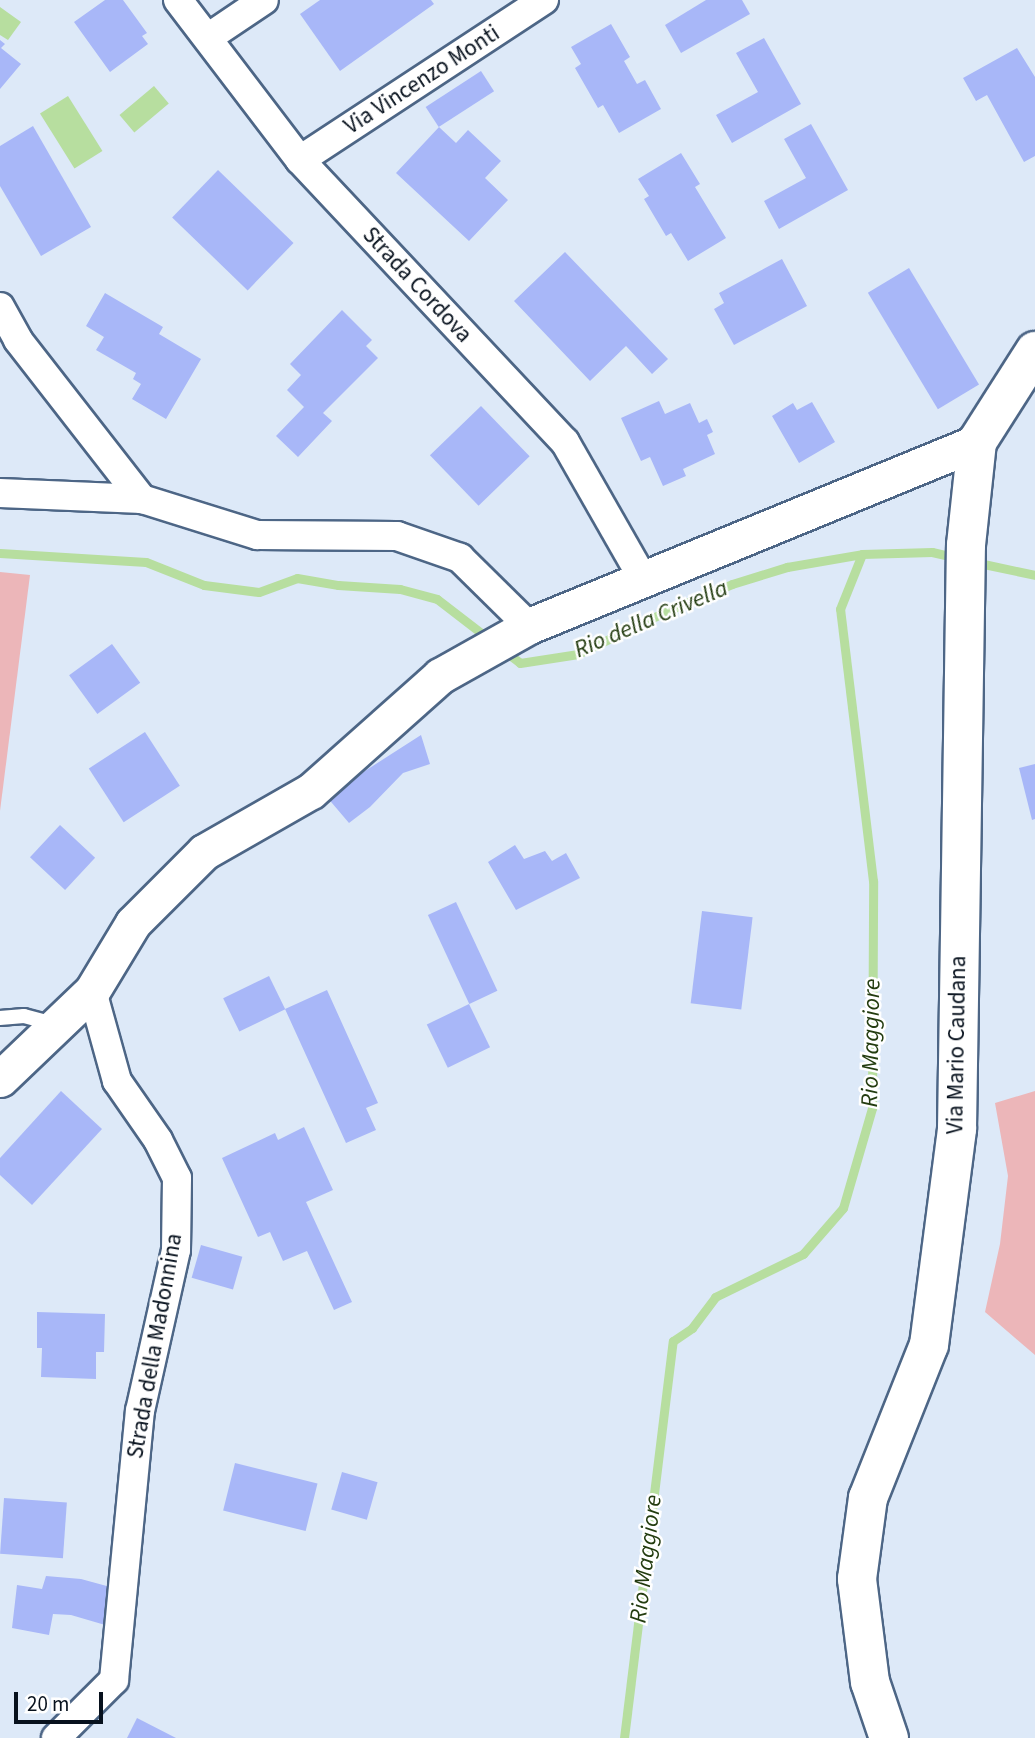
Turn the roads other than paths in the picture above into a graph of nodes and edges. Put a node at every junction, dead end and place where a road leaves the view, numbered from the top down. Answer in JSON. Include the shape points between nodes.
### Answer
{"nodes":[{"id":1,"x":178,"y":0,"type":"edge"},
{"id":2,"x":264,"y":0,"type":"edge"},
{"id":3,"x":544,"y":0,"type":"edge"},
{"id":4,"x":209,"y":37,"type":"junction"},
{"id":5,"x":300,"y":160,"type":"junction"},
{"id":6,"x":0,"y":307,"type":"edge"},
{"id":7,"x":1035,"y":351,"type":"edge"},
{"id":8,"x":977,"y":442,"type":"junction"},
{"id":9,"x":0,"y":493,"type":"edge"},
{"id":10,"x":142,"y":499,"type":"junction"},
{"id":11,"x":643,"y":579,"type":"junction"},
{"id":12,"x":521,"y":630,"type":"junction"},
{"id":13,"x":92,"y":991,"type":"junction"},
{"id":14,"x":0,"y":1018,"type":"edge"},
{"id":15,"x":57,"y":1026,"type":"junction"},
{"id":16,"x":0,"y":1079,"type":"edge"},
{"id":17,"x":56,"y":1738,"type":"edge"},
{"id":18,"x":889,"y":1738,"type":"edge"}],
"edges":[{"from":1,"to":4,"type":"street","name":"Strada Cordova"},
{"from":2,"to":4,"type":"street"},
{"from":3,"to":5,"type":"street","name":"Via Vincenzo Monti"},
{"from":4,"to":5,"type":"street","name":"Strada Cordova"},
{"from":5,"to":11,"type":"street","name":"Strada Cordova","via":[[565,442]]},
{"from":6,"to":10,"type":"street","via":[[18,340]]},
{"from":7,"to":8,"type":"main road","name":"Via Mario Caudana"},
{"from":8,"to":11,"type":"street"},
{"from":8,"to":18,"type":"main road","name":"Via Mario Caudana","via":[[966,563],[957,1129],[929,1345],[868,1498],[857,1580],[870,1682]]},
{"from":9,"to":10,"type":"street"},
{"from":10,"to":12,"type":"street","via":[[257,535],[397,536],[460,558]]},
{"from":11,"to":12,"type":"street"},
{"from":12,"to":13,"type":"street","via":[[440,676],[311,791],[204,852],[132,923]]},
{"from":13,"to":15,"type":"street"},
{"from":13,"to":17,"type":"street","name":"Strada della Madonnina","via":[[117,1081],[158,1140],[177,1178],[176,1250],[140,1411],[114,1680]]},
{"from":14,"to":15,"type":"lane","via":[[23,1016]]},
{"from":15,"to":16,"type":"street"}]}
